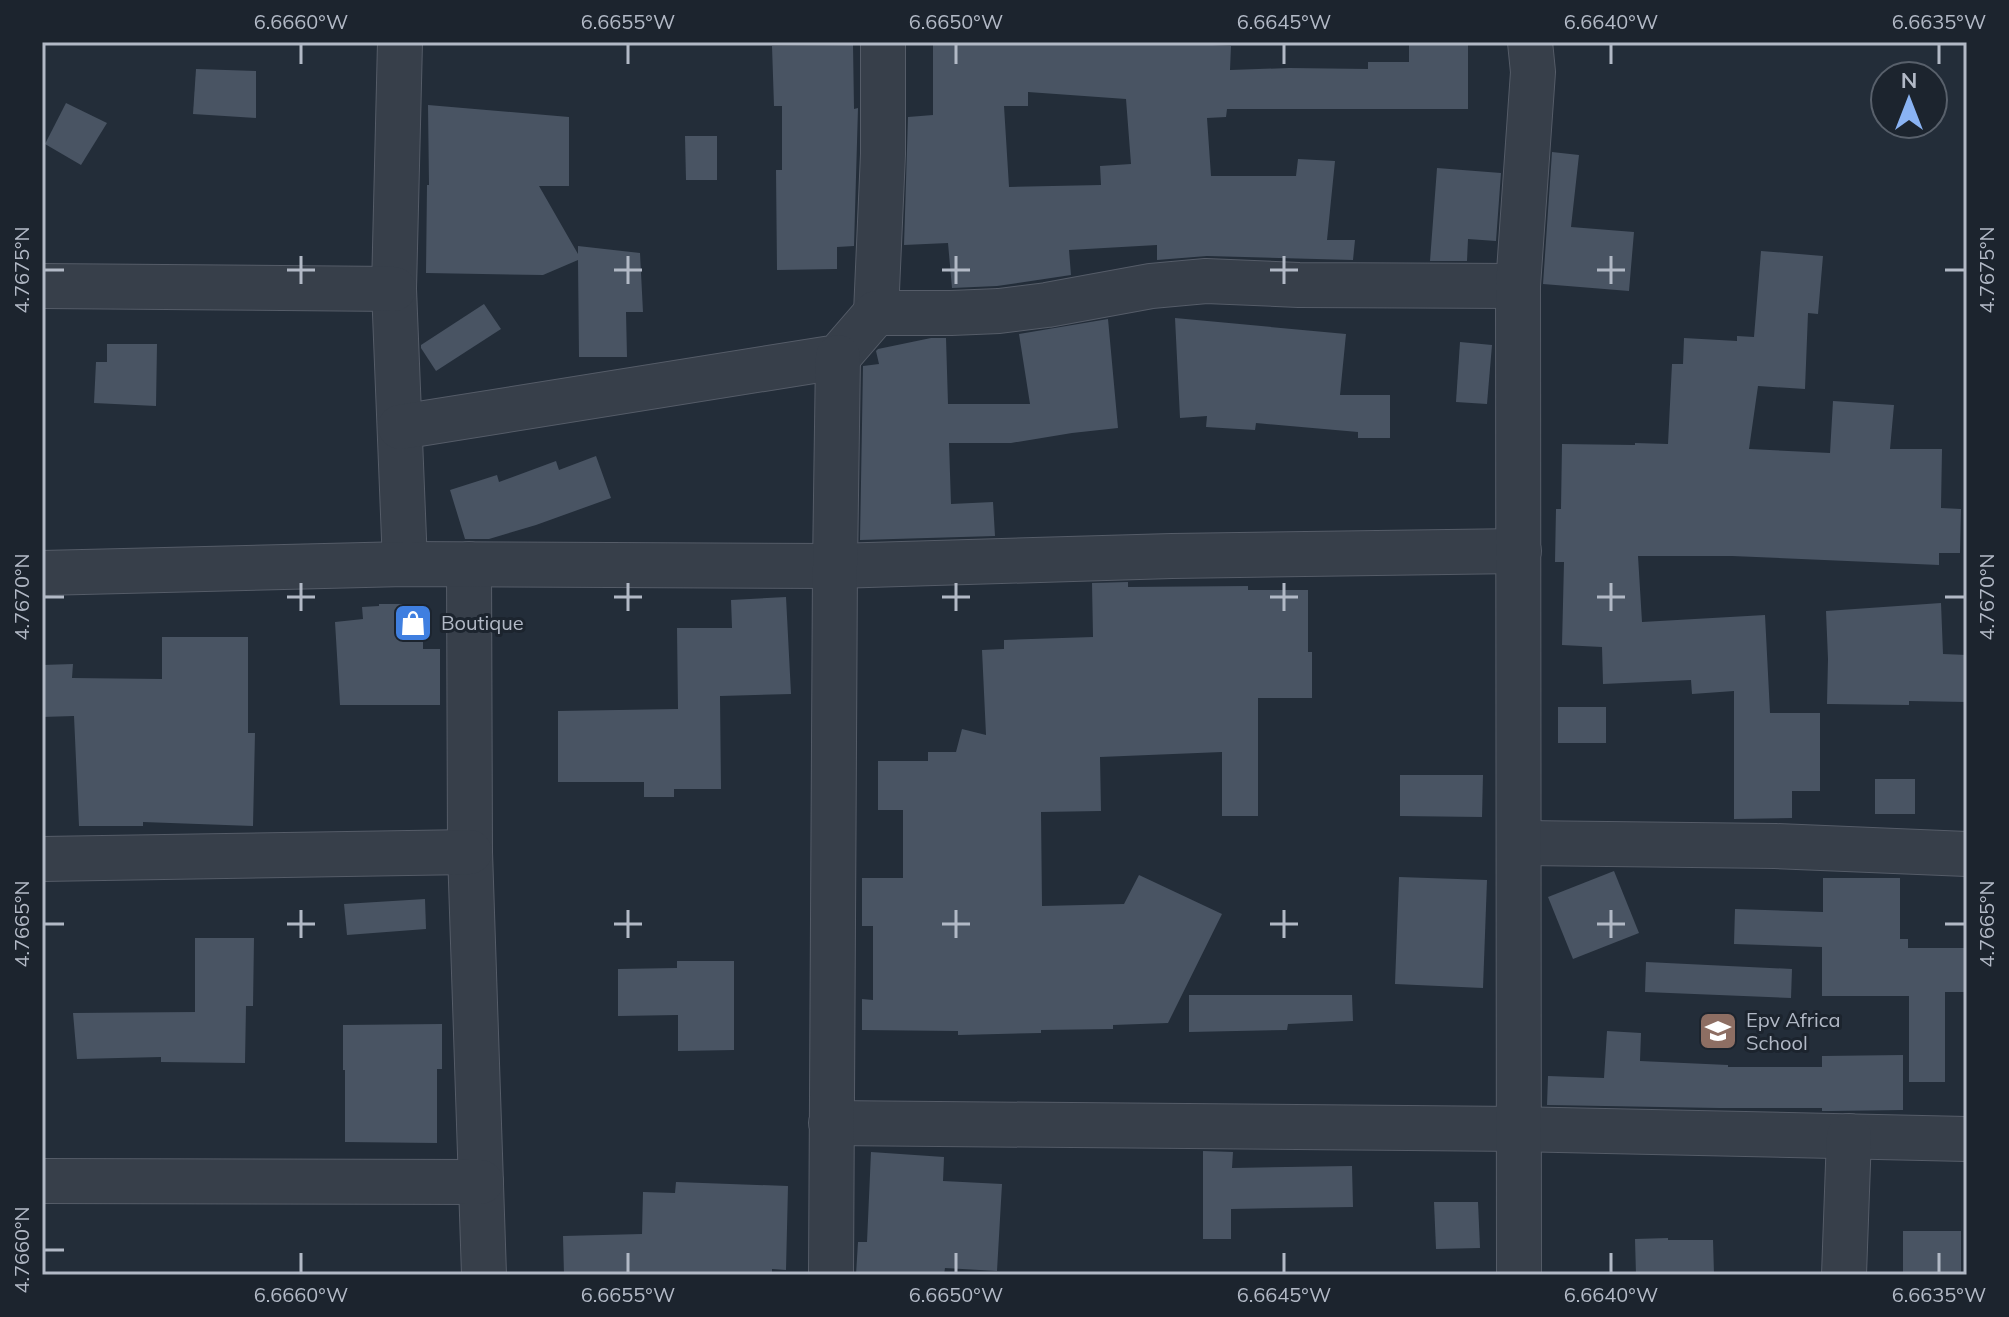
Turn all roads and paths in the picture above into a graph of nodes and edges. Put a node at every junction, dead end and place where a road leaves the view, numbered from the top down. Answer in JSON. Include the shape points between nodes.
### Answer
{"nodes":[{"id":1,"x":400,"y":42,"type":"edge"},
{"id":2,"x":883,"y":42,"type":"edge"},
{"id":3,"x":1530,"y":42,"type":"edge"},
{"id":4,"x":42,"y":286,"type":"edge"},
{"id":5,"x":1518,"y":286,"type":"junction"},
{"id":6,"x":394,"y":289,"type":"junction"},
{"id":7,"x":876,"y":313,"type":"junction"},
{"id":8,"x":838,"y":357,"type":"junction"},
{"id":9,"x":400,"y":427,"type":"junction"},
{"id":10,"x":1519,"y":551,"type":"junction"},
{"id":11,"x":405,"y":564,"type":"junction"},
{"id":12,"x":469,"y":564,"type":"junction"},
{"id":13,"x":835,"y":566,"type":"junction"},
{"id":14,"x":42,"y":573,"type":"edge"},
{"id":15,"x":1519,"y":843,"type":"junction"},
{"id":16,"x":470,"y":852,"type":"junction"},
{"id":17,"x":1967,"y":854,"type":"edge"},
{"id":18,"x":42,"y":859,"type":"edge"},
{"id":19,"x":831,"y":1123,"type":"junction"},
{"id":20,"x":1518,"y":1129,"type":"junction"},
{"id":21,"x":1849,"y":1136,"type":"junction"},
{"id":22,"x":1967,"y":1139,"type":"edge"},
{"id":23,"x":42,"y":1181,"type":"edge"},
{"id":24,"x":481,"y":1182,"type":"junction"},
{"id":25,"x":484,"y":1275,"type":"edge"},
{"id":26,"x":831,"y":1275,"type":"edge"},
{"id":27,"x":1519,"y":1275,"type":"edge"},
{"id":28,"x":1844,"y":1275,"type":"edge"}],
"edges":[{"from":1,"to":6,"type":"street"},
{"from":2,"to":7,"type":"street"},
{"from":3,"to":5,"type":"street","via":[[1533,72]]},
{"from":4,"to":6,"type":"street"},
{"from":5,"to":7,"type":"street","via":[[1206,281],[999,311]]},
{"from":5,"to":10,"type":"street"},
{"from":6,"to":9,"type":"street"},
{"from":7,"to":8,"type":"street"},
{"from":8,"to":9,"type":"street"},
{"from":8,"to":13,"type":"street"},
{"from":9,"to":11,"type":"street"},
{"from":10,"to":13,"type":"street"},
{"from":10,"to":15,"type":"street"},
{"from":11,"to":12,"type":"street"},
{"from":11,"to":14,"type":"street"},
{"from":12,"to":13,"type":"street"},
{"from":12,"to":16,"type":"street"},
{"from":13,"to":19,"type":"street"},
{"from":15,"to":17,"type":"street"},
{"from":15,"to":20,"type":"street"},
{"from":16,"to":18,"type":"street"},
{"from":16,"to":24,"type":"street"},
{"from":19,"to":20,"type":"street"},
{"from":19,"to":26,"type":"street"},
{"from":20,"to":21,"type":"street"},
{"from":20,"to":27,"type":"street"},
{"from":21,"to":22,"type":"street"},
{"from":21,"to":28,"type":"street"},
{"from":23,"to":24,"type":"street"},
{"from":24,"to":25,"type":"street"}]}
